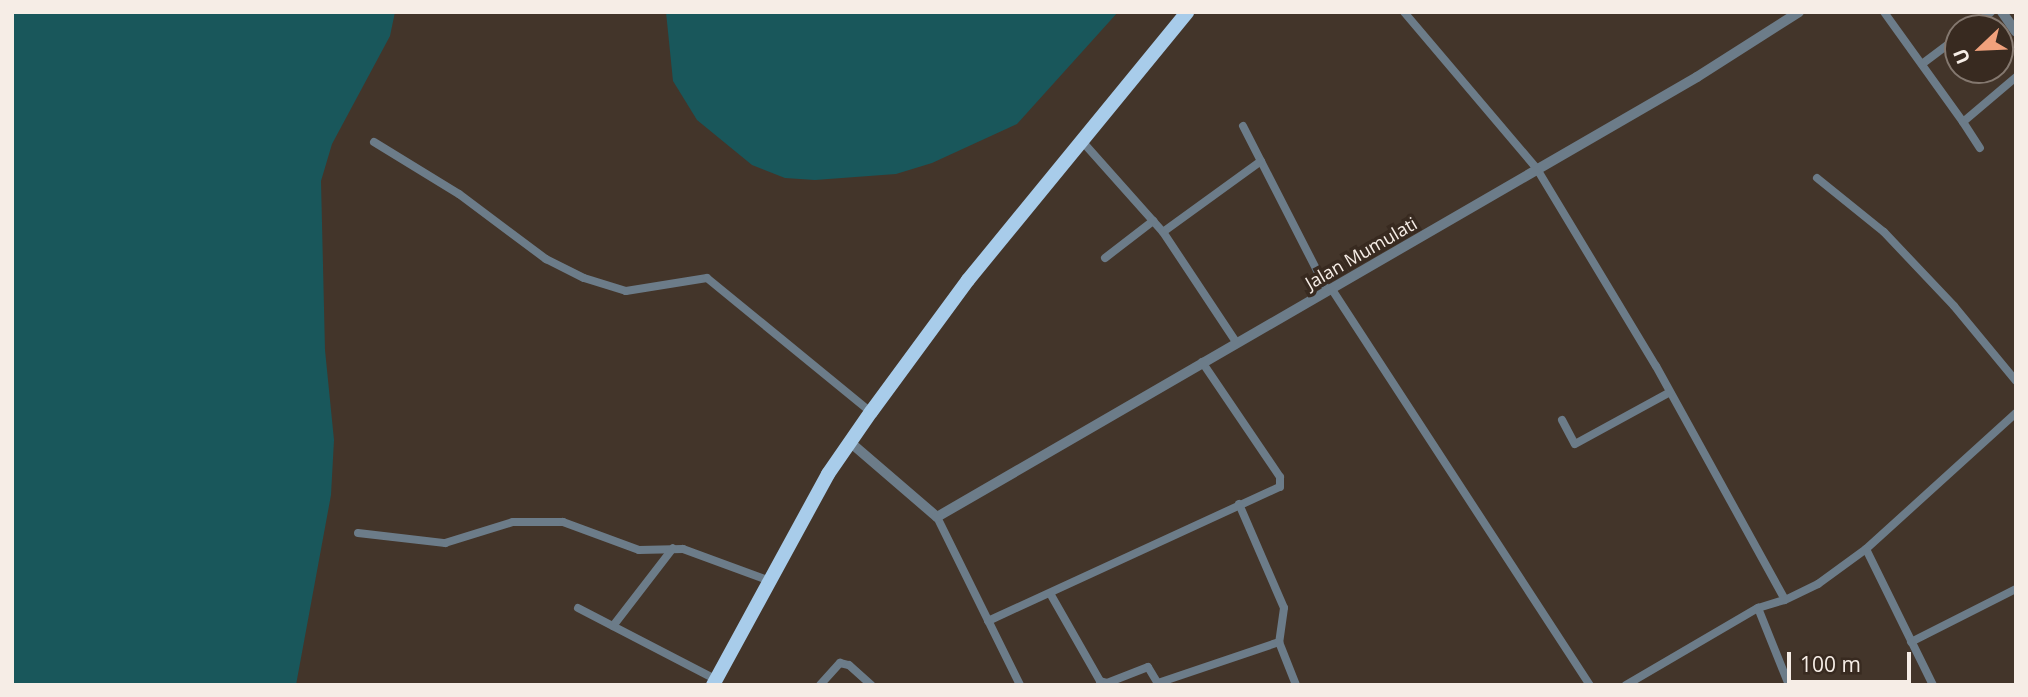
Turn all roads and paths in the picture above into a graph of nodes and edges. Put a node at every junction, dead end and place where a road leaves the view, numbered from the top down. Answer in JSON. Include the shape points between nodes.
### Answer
{"nodes":[{"id":1,"x":1187,"y":12,"type":"edge"},
{"id":2,"x":1404,"y":12,"type":"edge"},
{"id":3,"x":1799,"y":12,"type":"edge"},
{"id":4,"x":1884,"y":12,"type":"edge"},
{"id":5,"x":2002,"y":12,"type":"edge"},
{"id":6,"x":2016,"y":32,"type":"edge"},
{"id":7,"x":1944,"y":48,"type":"edge"},
{"id":8,"x":1922,"y":64,"type":"junction"},
{"id":9,"x":2016,"y":77,"type":"edge"},
{"id":10,"x":1963,"y":122,"type":"junction"},
{"id":11,"x":1243,"y":126,"type":"dead end"},
{"id":12,"x":1081,"y":140,"type":"junction"},
{"id":13,"x":374,"y":142,"type":"dead end"},
{"id":14,"x":1980,"y":148,"type":"dead end"},
{"id":15,"x":1261,"y":161,"type":"junction"},
{"id":16,"x":1537,"y":169,"type":"junction"},
{"id":17,"x":1817,"y":178,"type":"dead end"},
{"id":18,"x":1153,"y":221,"type":"junction"},
{"id":19,"x":1163,"y":232,"type":"junction"},
{"id":20,"x":1105,"y":258,"type":"dead end"},
{"id":21,"x":1329,"y":289,"type":"junction"},
{"id":22,"x":1236,"y":342,"type":"junction"},
{"id":23,"x":1202,"y":362,"type":"junction"},
{"id":24,"x":2016,"y":381,"type":"edge"},
{"id":25,"x":1670,"y":392,"type":"junction"},
{"id":26,"x":871,"y":412,"type":"junction"},
{"id":27,"x":2016,"y":413,"type":"edge"},
{"id":28,"x":1562,"y":420,"type":"dead end"},
{"id":29,"x":851,"y":443,"type":"junction"},
{"id":30,"x":1239,"y":504,"type":"junction"},
{"id":31,"x":937,"y":517,"type":"junction"},
{"id":32,"x":358,"y":533,"type":"dead end"},
{"id":33,"x":673,"y":548,"type":"junction"},
{"id":34,"x":1866,"y":549,"type":"junction"},
{"id":35,"x":770,"y":581,"type":"junction"},
{"id":36,"x":2016,"y":589,"type":"edge"},
{"id":37,"x":1051,"y":595,"type":"junction"},
{"id":38,"x":1785,"y":600,"type":"junction"},
{"id":39,"x":578,"y":608,"type":"dead end"},
{"id":40,"x":1758,"y":608,"type":"junction"},
{"id":41,"x":988,"y":621,"type":"junction"},
{"id":42,"x":613,"y":626,"type":"junction"},
{"id":43,"x":1279,"y":642,"type":"junction"},
{"id":44,"x":1911,"y":642,"type":"junction"},
{"id":45,"x":714,"y":682,"type":"edge"},
{"id":46,"x":1159,"y":684,"type":"edge"},
{"id":47,"x":820,"y":685,"type":"edge"},
{"id":48,"x":871,"y":685,"type":"edge"},
{"id":49,"x":1020,"y":685,"type":"edge"},
{"id":50,"x":1296,"y":685,"type":"edge"},
{"id":51,"x":1590,"y":685,"type":"edge"},
{"id":52,"x":1626,"y":685,"type":"edge"},
{"id":53,"x":1788,"y":685,"type":"edge"},
{"id":54,"x":1932,"y":685,"type":"edge"}],
"edges":[{"from":1,"to":12,"type":"highway"},
{"from":2,"to":16,"type":"street"},
{"from":3,"to":16,"type":"street","name":"Jalan Mumulati"},
{"from":4,"to":8,"type":"street"},
{"from":5,"to":6,"type":"street"},
{"from":7,"to":8,"type":"street"},
{"from":8,"to":10,"type":"street"},
{"from":9,"to":10,"type":"street"},
{"from":10,"to":14,"type":"street"},
{"from":11,"to":15,"type":"street"},
{"from":12,"to":18,"type":"street"},
{"from":12,"to":26,"type":"highway","via":[[968,280]]},
{"from":13,"to":26,"type":"street","via":[[459,194],[546,259],[584,278],[626,291],[707,278]]},
{"from":15,"to":19,"type":"street"},
{"from":15,"to":21,"type":"street"},
{"from":16,"to":21,"type":"street","name":"Jalan Mumulati"},
{"from":16,"to":25,"type":"street"},
{"from":17,"to":24,"type":"street","via":[[1902,251]]},
{"from":18,"to":19,"type":"street"},
{"from":18,"to":20,"type":"street"},
{"from":19,"to":22,"type":"street"},
{"from":21,"to":22,"type":"street","name":"Jalan Mumulati"},
{"from":21,"to":51,"type":"street"},
{"from":22,"to":23,"type":"street","name":"Jalan Mumulati"},
{"from":23,"to":30,"type":"street","via":[[1282,483]]},
{"from":23,"to":31,"type":"street","name":"Jalan Mumulati"},
{"from":25,"to":28,"type":"street","via":[[1575,444]]},
{"from":25,"to":38,"type":"street"},
{"from":26,"to":29,"type":"highway"},
{"from":27,"to":34,"type":"street"},
{"from":29,"to":31,"type":"street"},
{"from":29,"to":35,"type":"highway","via":[[828,474]]},
{"from":30,"to":37,"type":"street"},
{"from":30,"to":43,"type":"street","via":[[1284,608]]},
{"from":31,"to":41,"type":"street"},
{"from":32,"to":33,"type":"street","via":[[444,543],[503,524],[548,521],[575,525],[639,550]]},
{"from":33,"to":35,"type":"street"},
{"from":33,"to":42,"type":"street"},
{"from":34,"to":38,"type":"street","via":[[1818,584]]},
{"from":34,"to":44,"type":"street"},
{"from":35,"to":45,"type":"highway"},
{"from":36,"to":44,"type":"street"},
{"from":37,"to":41,"type":"street"},
{"from":37,"to":46,"type":"street","via":[[1100,681],[1107,683],[1148,667]]},
{"from":38,"to":40,"type":"street"},
{"from":39,"to":42,"type":"street"},
{"from":40,"to":52,"type":"street"},
{"from":40,"to":53,"type":"street"},
{"from":41,"to":49,"type":"street"},
{"from":42,"to":45,"type":"street"},
{"from":43,"to":46,"type":"street"},
{"from":43,"to":50,"type":"street"},
{"from":44,"to":54,"type":"street"},
{"from":47,"to":48,"type":"street","via":[[840,663],[849,665]]}]}
